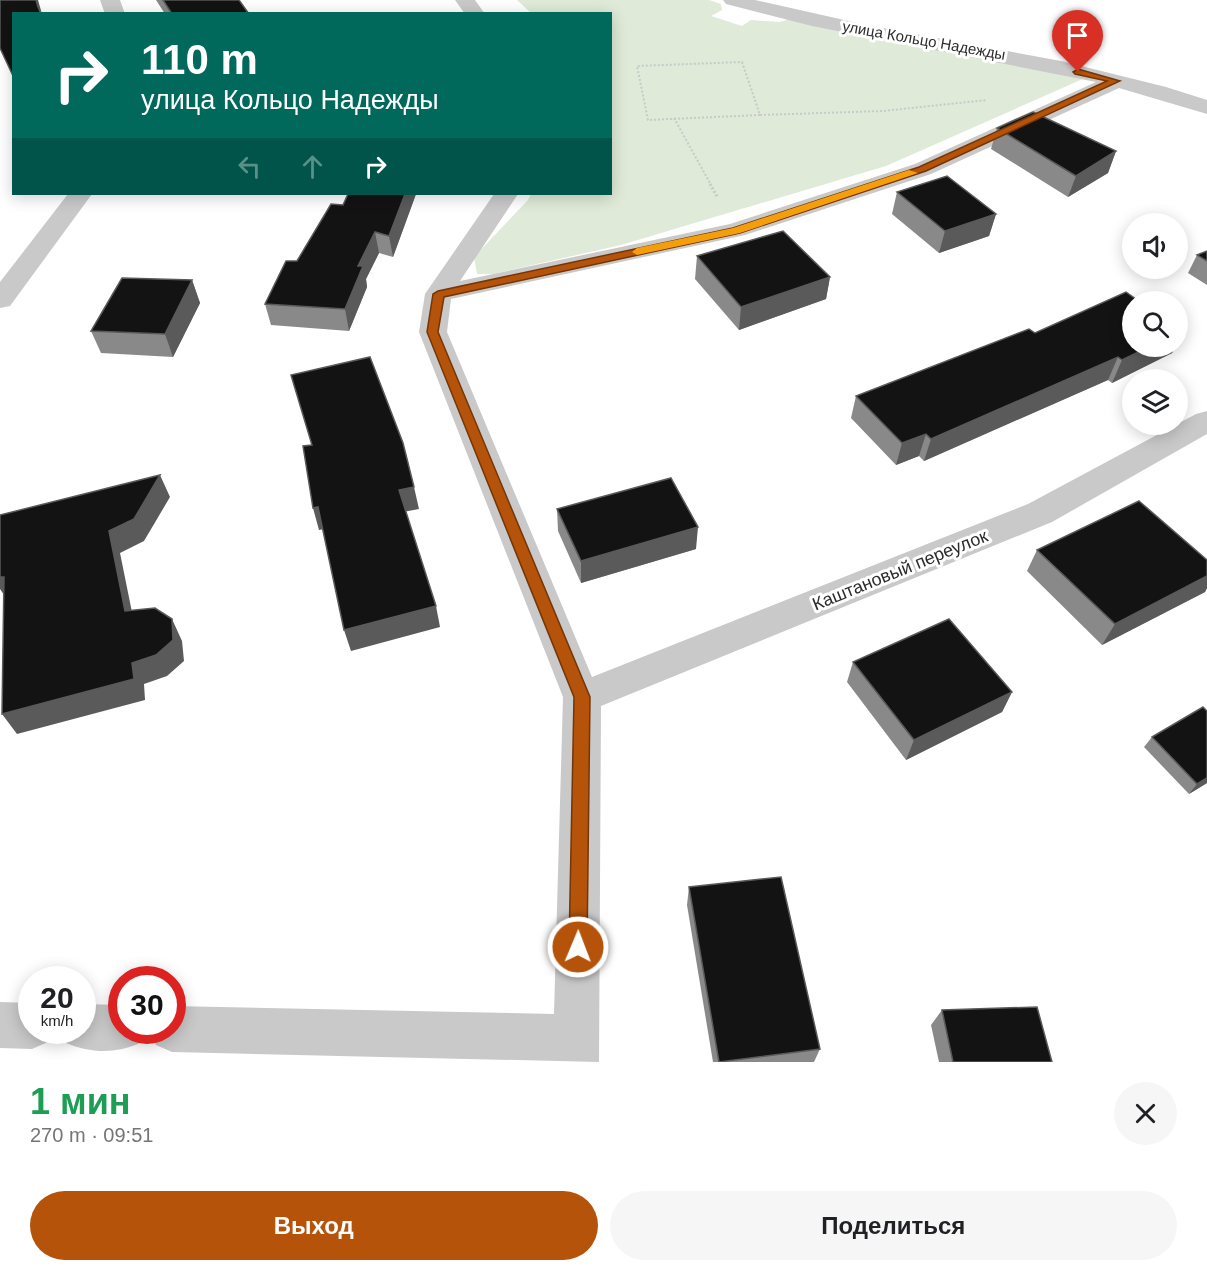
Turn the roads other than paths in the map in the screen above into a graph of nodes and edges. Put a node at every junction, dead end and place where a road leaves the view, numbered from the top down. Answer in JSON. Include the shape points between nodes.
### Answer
{"nodes":[{"id":1,"x":465,"y":0,"type":"edge"},
{"id":2,"x":733,"y":0,"type":"edge"},
{"id":3,"x":474,"y":12,"type":"edge"},
{"id":4,"x":1116,"y":81,"type":"junction"},
{"id":5,"x":1207,"y":107,"type":"edge"},
{"id":6,"x":79,"y":195,"type":"edge"},
{"id":7,"x":506,"y":195,"type":"edge"},
{"id":8,"x":438,"y":294,"type":"junction"},
{"id":9,"x":0,"y":300,"type":"edge"},
{"id":10,"x":1207,"y":421,"type":"edge"},
{"id":11,"x":582,"y":697,"type":"junction"},
{"id":12,"x":0,"y":1025,"type":"edge"},
{"id":13,"x":18,"y":1026,"type":"edge"},
{"id":14,"x":186,"y":1030,"type":"edge"},
{"id":15,"x":576,"y":1050,"type":"edge"}],
"edges":[{"from":1,"to":3,"type":"street"},
{"from":2,"to":4,"type":"street","name":"улица Кольцо Надежды","via":[[813,20],[1021,58]]},
{"from":4,"to":5,"type":"street","name":"улица Кольцо Надежды"},
{"from":4,"to":8,"type":"street","via":[[923,169],[736,231]]},
{"from":6,"to":9,"type":"street"},
{"from":7,"to":8,"type":"street"},
{"from":8,"to":11,"type":"street","via":[[432,332]]},
{"from":10,"to":11,"type":"street","name":"Каштановый переулок","via":[[1040,513]]},
{"from":11,"to":15,"type":"street"},
{"from":12,"to":13,"type":"street"},
{"from":14,"to":15,"type":"street"}]}
